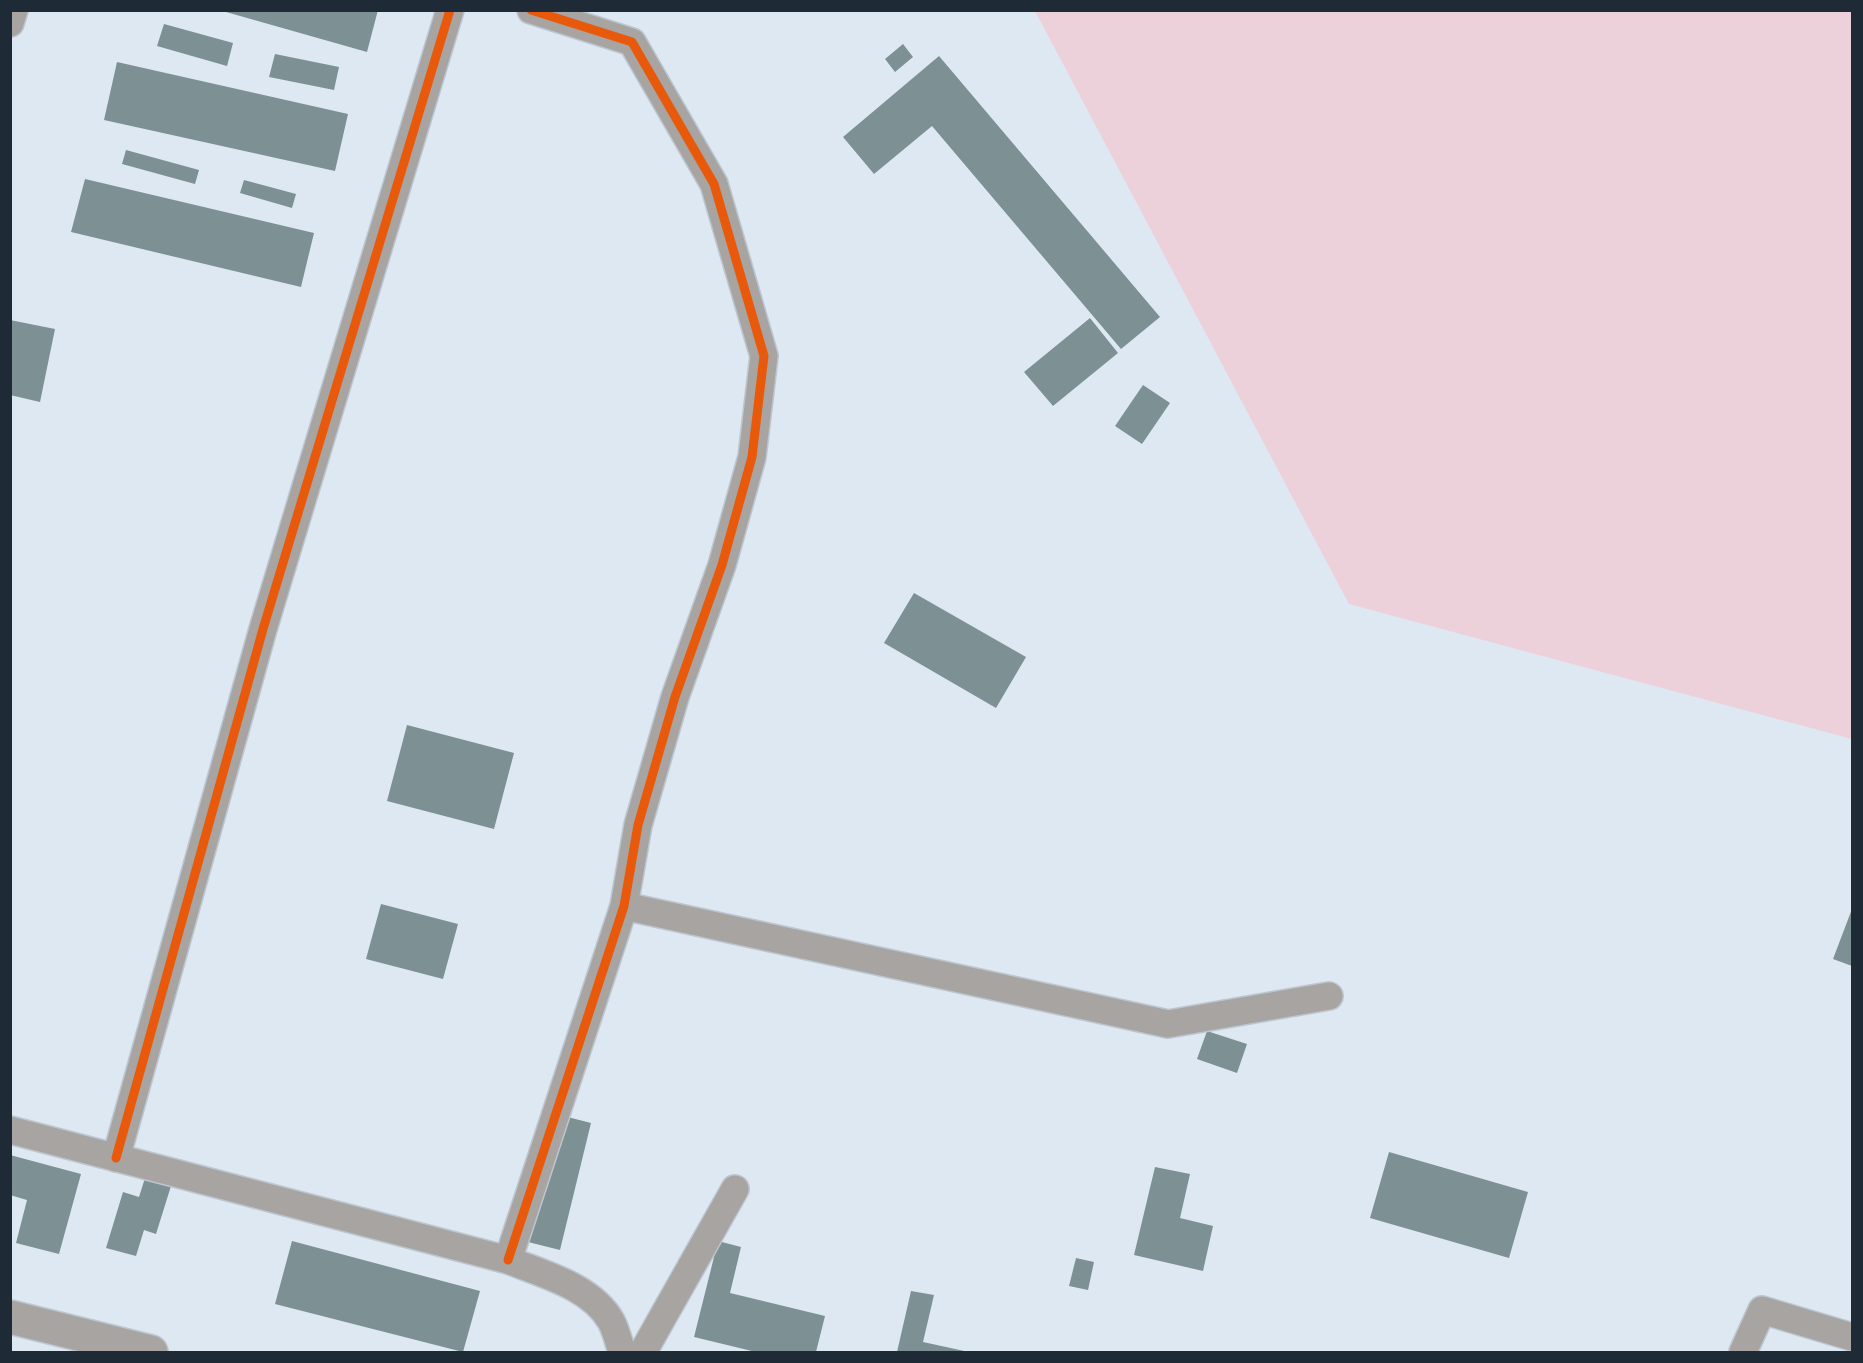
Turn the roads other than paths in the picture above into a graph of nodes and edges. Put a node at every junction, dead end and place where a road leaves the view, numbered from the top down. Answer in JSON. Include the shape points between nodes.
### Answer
{"nodes":[{"id":1,"x":14,"y":10,"type":"edge"},
{"id":2,"x":450,"y":10,"type":"edge"},
{"id":3,"x":531,"y":10,"type":"edge"},
{"id":4,"x":10,"y":23,"type":"edge"},
{"id":5,"x":624,"y":906,"type":"junction"},
{"id":6,"x":1329,"y":996,"type":"dead end"},
{"id":7,"x":10,"y":1131,"type":"edge"},
{"id":8,"x":116,"y":1158,"type":"junction"},
{"id":9,"x":735,"y":1189,"type":"dead end"},
{"id":10,"x":508,"y":1260,"type":"junction"},
{"id":11,"x":10,"y":1317,"type":"edge"},
{"id":12,"x":1852,"y":1337,"type":"edge"},
{"id":13,"x":151,"y":1353,"type":"edge"},
{"id":14,"x":622,"y":1353,"type":"edge"},
{"id":15,"x":643,"y":1353,"type":"edge"},
{"id":16,"x":1743,"y":1353,"type":"edge"}],
"edges":[{"from":1,"to":4,"type":"street"},
{"from":2,"to":8,"type":"street","via":[[263,629]]},
{"from":3,"to":5,"type":"street","via":[[632,42],[714,184],[764,356],[752,457],[722,565],[675,698],[638,825]]},
{"from":5,"to":6,"type":"street","via":[[1168,1024]]},
{"from":5,"to":10,"type":"street"},
{"from":7,"to":8,"type":"street"},
{"from":8,"to":10,"type":"street"},
{"from":9,"to":15,"type":"street"},
{"from":10,"to":14,"type":"street","via":[[574,1288],[592,1300],[611,1321]]},
{"from":11,"to":13,"type":"street"},
{"from":12,"to":16,"type":"street","via":[[1762,1310]]}]}
